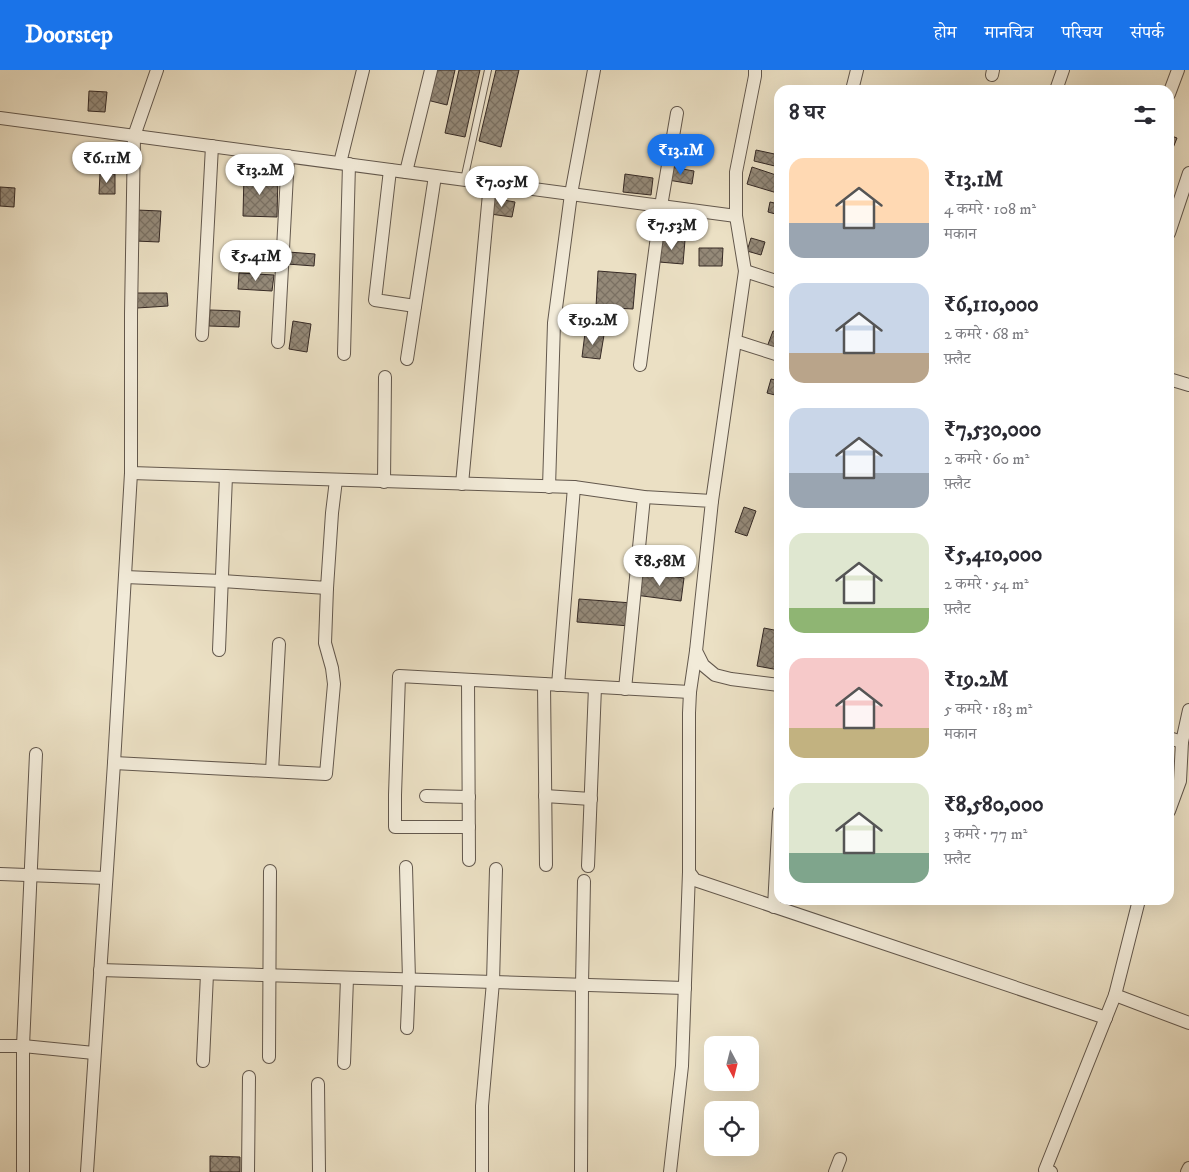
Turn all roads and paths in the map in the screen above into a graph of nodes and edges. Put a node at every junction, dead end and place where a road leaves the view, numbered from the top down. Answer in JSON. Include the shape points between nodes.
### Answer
{"nodes":[{"id":1,"x":157,"y":70,"type":"edge"},
{"id":2,"x":363,"y":70,"type":"edge"},
{"id":3,"x":431,"y":70,"type":"edge"},
{"id":4,"x":488,"y":70,"type":"edge"},
{"id":5,"x":594,"y":70,"type":"edge"},
{"id":6,"x":755,"y":70,"type":"edge"},
{"id":7,"x":857,"y":70,"type":"edge"},
{"id":8,"x":1063,"y":70,"type":"edge"},
{"id":9,"x":1178,"y":70,"type":"edge"},
{"id":10,"x":853,"y":85,"type":"edge"},
{"id":11,"x":1058,"y":85,"type":"edge"},
{"id":12,"x":1172,"y":85,"type":"edge"},
{"id":13,"x":677,"y":113,"type":"dead end"},
{"id":14,"x":0,"y":118,"type":"edge"},
{"id":15,"x":134,"y":136,"type":"junction"},
{"id":16,"x":212,"y":146,"type":"junction"},
{"id":17,"x":288,"y":156,"type":"junction"},
{"id":18,"x":345,"y":164,"type":"junction"},
{"id":19,"x":390,"y":170,"type":"junction"},
{"id":20,"x":406,"y":172,"type":"junction"},
{"id":21,"x":1189,"y":173,"type":"edge"},
{"id":22,"x":435,"y":176,"type":"junction"},
{"id":23,"x":464,"y":180,"type":"junction"},
{"id":24,"x":490,"y":183,"type":"junction"},
{"id":25,"x":571,"y":194,"type":"junction"},
{"id":26,"x":661,"y":206,"type":"junction"},
{"id":27,"x":736,"y":216,"type":"junction"},
{"id":28,"x":1174,"y":218,"type":"edge"},
{"id":29,"x":745,"y":271,"type":"junction"},
{"id":30,"x":774,"y":280,"type":"edge"},
{"id":31,"x":415,"y":306,"type":"junction"},
{"id":32,"x":202,"y":335,"type":"dead end"},
{"id":33,"x":735,"y":341,"type":"junction"},
{"id":34,"x":278,"y":342,"type":"dead end"},
{"id":35,"x":774,"y":353,"type":"edge"},
{"id":36,"x":344,"y":354,"type":"dead end"},
{"id":37,"x":407,"y":359,"type":"dead end"},
{"id":38,"x":640,"y":365,"type":"dead end"},
{"id":39,"x":1189,"y":371,"type":"edge"},
{"id":40,"x":385,"y":377,"type":"dead end"},
{"id":41,"x":1174,"y":381,"type":"edge"},
{"id":42,"x":1187,"y":385,"type":"edge"},
{"id":43,"x":131,"y":473,"type":"junction"},
{"id":44,"x":226,"y":476,"type":"junction"},
{"id":45,"x":336,"y":480,"type":"junction"},
{"id":46,"x":384,"y":482,"type":"junction"},
{"id":47,"x":462,"y":484,"type":"junction"},
{"id":48,"x":549,"y":487,"type":"junction"},
{"id":49,"x":574,"y":488,"type":"junction"},
{"id":50,"x":644,"y":497,"type":"junction"},
{"id":51,"x":712,"y":501,"type":"junction"},
{"id":52,"x":125,"y":577,"type":"junction"},
{"id":53,"x":222,"y":581,"type":"junction"},
{"id":54,"x":327,"y":588,"type":"junction"},
{"id":55,"x":279,"y":644,"type":"dead end"},
{"id":56,"x":219,"y":650,"type":"dead end"},
{"id":57,"x":696,"y":651,"type":"junction"},
{"id":58,"x":468,"y":680,"type":"junction"},
{"id":59,"x":544,"y":684,"type":"junction"},
{"id":60,"x":558,"y":685,"type":"junction"},
{"id":61,"x":774,"y":685,"type":"edge"},
{"id":62,"x":595,"y":687,"type":"junction"},
{"id":63,"x":625,"y":689,"type":"junction"},
{"id":64,"x":690,"y":692,"type":"junction"},
{"id":65,"x":1189,"y":710,"type":"edge"},
{"id":66,"x":1174,"y":740,"type":"edge"},
{"id":67,"x":1182,"y":742,"type":"junction"},
{"id":68,"x":36,"y":754,"type":"dead end"},
{"id":69,"x":114,"y":763,"type":"junction"},
{"id":70,"x":272,"y":771,"type":"junction"},
{"id":71,"x":426,"y":796,"type":"dead end"},
{"id":72,"x":545,"y":796,"type":"junction"},
{"id":73,"x":469,"y":797,"type":"junction"},
{"id":74,"x":1174,"y":797,"type":"edge"},
{"id":75,"x":591,"y":798,"type":"junction"},
{"id":76,"x":469,"y":827,"type":"junction"},
{"id":77,"x":469,"y":860,"type":"dead end"},
{"id":78,"x":546,"y":865,"type":"dead end"},
{"id":79,"x":406,"y":866,"type":"dead end"},
{"id":80,"x":588,"y":866,"type":"dead end"},
{"id":81,"x":496,"y":869,"type":"dead end"},
{"id":82,"x":270,"y":871,"type":"dead end"},
{"id":83,"x":689,"y":872,"type":"junction"},
{"id":84,"x":0,"y":874,"type":"edge"},
{"id":85,"x":31,"y":875,"type":"junction"},
{"id":86,"x":106,"y":878,"type":"junction"},
{"id":87,"x":584,"y":881,"type":"dead end"},
{"id":88,"x":1138,"y":905,"type":"edge"},
{"id":89,"x":774,"y":907,"type":"joint"},
{"id":90,"x":100,"y":970,"type":"junction"},
{"id":91,"x":207,"y":974,"type":"junction"},
{"id":92,"x":269,"y":976,"type":"junction"},
{"id":93,"x":347,"y":978,"type":"junction"},
{"id":94,"x":409,"y":980,"type":"junction"},
{"id":95,"x":493,"y":982,"type":"junction"},
{"id":96,"x":582,"y":985,"type":"junction"},
{"id":97,"x":685,"y":988,"type":"junction"},
{"id":98,"x":1115,"y":995,"type":"junction"},
{"id":99,"x":1106,"y":1018,"type":"junction"},
{"id":100,"x":1189,"y":1023,"type":"edge"},
{"id":101,"x":407,"y":1028,"type":"dead end"},
{"id":102,"x":0,"y":1046,"type":"edge"},
{"id":103,"x":24,"y":1046,"type":"junction"},
{"id":104,"x":94,"y":1053,"type":"junction"},
{"id":105,"x":269,"y":1057,"type":"dead end"},
{"id":106,"x":203,"y":1061,"type":"dead end"},
{"id":107,"x":344,"y":1064,"type":"dead end"},
{"id":108,"x":249,"y":1077,"type":"dead end"},
{"id":109,"x":318,"y":1084,"type":"dead end"},
{"id":110,"x":840,"y":1159,"type":"dead end"},
{"id":111,"x":1189,"y":1168,"type":"edge"},
{"id":112,"x":1046,"y":1171,"type":"edge"},
{"id":113,"x":23,"y":1172,"type":"edge"},
{"id":114,"x":87,"y":1172,"type":"edge"},
{"id":115,"x":248,"y":1172,"type":"edge"},
{"id":116,"x":319,"y":1172,"type":"edge"},
{"id":117,"x":482,"y":1172,"type":"edge"},
{"id":118,"x":581,"y":1172,"type":"edge"},
{"id":119,"x":670,"y":1172,"type":"edge"},
{"id":120,"x":835,"y":1172,"type":"edge"},
{"id":121,"x":1187,"y":1172,"type":"edge"}],
"edges":[{"from":1,"to":15,"type":"street"},
{"from":2,"to":18,"type":"street"},
{"from":3,"to":20,"type":"street"},
{"from":4,"to":23,"type":"lane"},
{"from":5,"to":25,"type":"street"},
{"from":6,"to":27,"type":"street","via":[[736,172]]},
{"from":7,"to":10,"type":"street"},
{"from":8,"to":11,"type":"street"},
{"from":9,"to":12,"type":"street"},
{"from":13,"to":26,"type":"street"},
{"from":14,"to":15,"type":"street"},
{"from":15,"to":16,"type":"street"},
{"from":15,"to":43,"type":"street"},
{"from":16,"to":17,"type":"street"},
{"from":16,"to":32,"type":"street"},
{"from":17,"to":18,"type":"street"},
{"from":17,"to":34,"type":"street"},
{"from":18,"to":19,"type":"street"},
{"from":18,"to":36,"type":"street"},
{"from":19,"to":20,"type":"street"},
{"from":19,"to":31,"type":"street","via":[[375,300]]},
{"from":20,"to":22,"type":"street"},
{"from":21,"to":28,"type":"street"},
{"from":22,"to":23,"type":"street"},
{"from":22,"to":31,"type":"street"},
{"from":23,"to":24,"type":"street"},
{"from":24,"to":25,"type":"street"},
{"from":24,"to":47,"type":"street"},
{"from":25,"to":26,"type":"street"},
{"from":25,"to":48,"type":"street","via":[[554,322]]},
{"from":26,"to":27,"type":"street"},
{"from":26,"to":38,"type":"street"},
{"from":27,"to":29,"type":"street"},
{"from":29,"to":30,"type":"street"},
{"from":29,"to":33,"type":"street"},
{"from":31,"to":37,"type":"street"},
{"from":33,"to":35,"type":"street"},
{"from":33,"to":51,"type":"street"},
{"from":39,"to":42,"type":"street"},
{"from":40,"to":46,"type":"street"},
{"from":41,"to":42,"type":"street"},
{"from":43,"to":44,"type":"street"},
{"from":43,"to":52,"type":"street"},
{"from":44,"to":45,"type":"street"},
{"from":44,"to":53,"type":"street"},
{"from":45,"to":46,"type":"street"},
{"from":45,"to":54,"type":"street"},
{"from":46,"to":47,"type":"street"},
{"from":47,"to":48,"type":"street"},
{"from":48,"to":49,"type":"street"},
{"from":49,"to":50,"type":"street"},
{"from":49,"to":60,"type":"street"},
{"from":50,"to":51,"type":"street"},
{"from":50,"to":63,"type":"street"},
{"from":51,"to":57,"type":"street"},
{"from":52,"to":53,"type":"street"},
{"from":52,"to":69,"type":"street"},
{"from":53,"to":54,"type":"street"},
{"from":53,"to":56,"type":"street"},
{"from":54,"to":70,"type":"street","via":[[325,643],[334,684],[326,774]]},
{"from":55,"to":70,"type":"street"},
{"from":57,"to":61,"type":"street","via":[[703,665],[715,675]]},
{"from":57,"to":64,"type":"street"},
{"from":58,"to":59,"type":"street"},
{"from":58,"to":73,"type":"street"},
{"from":58,"to":76,"type":"street","via":[[399,676],[395,795],[396,827]]},
{"from":59,"to":60,"type":"street"},
{"from":59,"to":72,"type":"street"},
{"from":60,"to":62,"type":"street"},
{"from":62,"to":63,"type":"street"},
{"from":62,"to":75,"type":"street"},
{"from":63,"to":64,"type":"street"},
{"from":64,"to":83,"type":"street"},
{"from":65,"to":67,"type":"street"},
{"from":66,"to":67,"type":"street"},
{"from":67,"to":74,"type":"street","via":[[1180,781]]},
{"from":68,"to":85,"type":"street"},
{"from":69,"to":70,"type":"street"},
{"from":69,"to":86,"type":"street"},
{"from":71,"to":73,"type":"street"},
{"from":72,"to":75,"type":"street"},
{"from":72,"to":78,"type":"street"},
{"from":73,"to":76,"type":"street"},
{"from":75,"to":80,"type":"street"},
{"from":76,"to":77,"type":"street"},
{"from":79,"to":94,"type":"street"},
{"from":81,"to":95,"type":"street"},
{"from":82,"to":92,"type":"street"},
{"from":83,"to":89,"type":"street","via":[[695,880]]},
{"from":83,"to":97,"type":"street"},
{"from":84,"to":85,"type":"street"},
{"from":85,"to":86,"type":"street"},
{"from":85,"to":103,"type":"street"},
{"from":86,"to":90,"type":"street"},
{"from":87,"to":96,"type":"street"},
{"from":88,"to":98,"type":"street"},
{"from":89,"to":99,"type":"street"},
{"from":90,"to":91,"type":"street"},
{"from":90,"to":104,"type":"street"},
{"from":91,"to":92,"type":"street"},
{"from":91,"to":106,"type":"street"},
{"from":92,"to":93,"type":"street"},
{"from":92,"to":105,"type":"street"},
{"from":93,"to":94,"type":"street"},
{"from":93,"to":107,"type":"street"},
{"from":94,"to":95,"type":"street"},
{"from":94,"to":101,"type":"street"},
{"from":95,"to":96,"type":"street"},
{"from":95,"to":117,"type":"street","via":[[482,1106]]},
{"from":96,"to":97,"type":"street"},
{"from":96,"to":118,"type":"street"},
{"from":97,"to":119,"type":"street","via":[[682,1066]]},
{"from":98,"to":99,"type":"street"},
{"from":98,"to":100,"type":"street"},
{"from":99,"to":112,"type":"street"},
{"from":102,"to":103,"type":"street"},
{"from":103,"to":104,"type":"street"},
{"from":103,"to":113,"type":"street"},
{"from":104,"to":114,"type":"street"},
{"from":108,"to":115,"type":"street"},
{"from":109,"to":116,"type":"street"},
{"from":110,"to":120,"type":"street"},
{"from":111,"to":121,"type":"street"}]}
